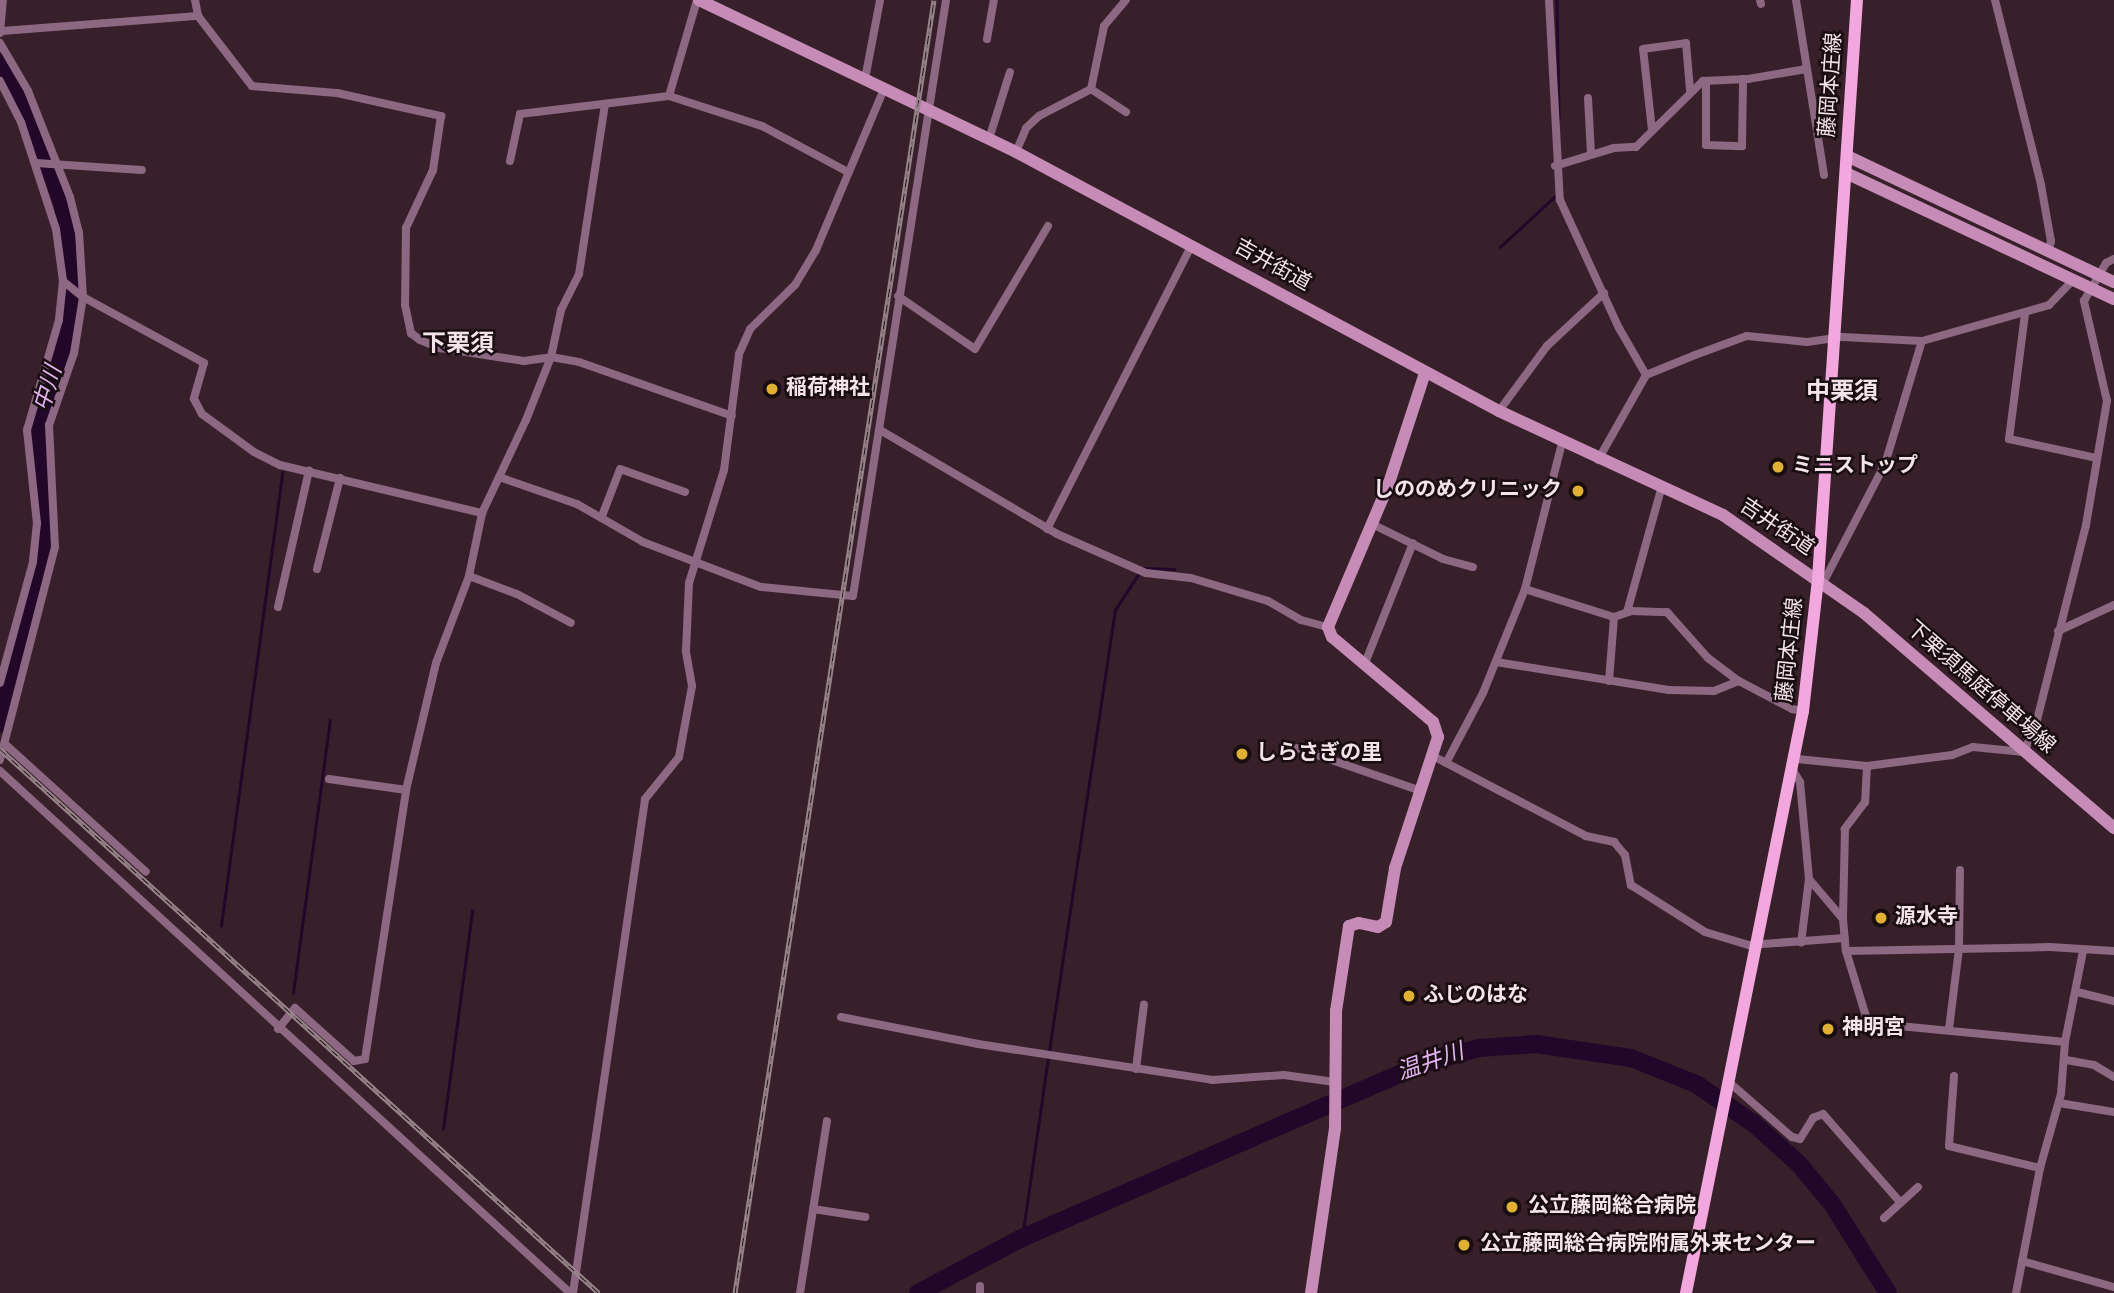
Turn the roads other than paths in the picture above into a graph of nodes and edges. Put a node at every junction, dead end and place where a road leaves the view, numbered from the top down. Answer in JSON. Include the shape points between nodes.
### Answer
{"nodes":[{"id":1,"x":3,"y":0,"type":"edge"},
{"id":2,"x":195,"y":0,"type":"edge"},
{"id":3,"x":698,"y":0,"type":"edge"},
{"id":4,"x":880,"y":0,"type":"edge"},
{"id":5,"x":946,"y":0,"type":"edge"},
{"id":6,"x":994,"y":0,"type":"edge"},
{"id":7,"x":1126,"y":0,"type":"edge"},
{"id":8,"x":1549,"y":0,"type":"edge"},
{"id":9,"x":1796,"y":0,"type":"edge"},
{"id":10,"x":1857,"y":0,"type":"edge"},
{"id":11,"x":1995,"y":0,"type":"edge"},
{"id":12,"x":198,"y":16,"type":"junction"},
{"id":13,"x":1,"y":32,"type":"edge"},
{"id":14,"x":987,"y":39,"type":"dead end"},
{"id":15,"x":0,"y":43,"type":"edge"},
{"id":16,"x":1806,"y":69,"type":"junction"},
{"id":17,"x":1010,"y":72,"type":"dead end"},
{"id":18,"x":864,"y":79,"type":"junction"},
{"id":19,"x":1743,"y":79,"type":"junction"},
{"id":20,"x":0,"y":81,"type":"edge"},
{"id":21,"x":1706,"y":81,"type":"junction"},
{"id":22,"x":884,"y":89,"type":"junction"},
{"id":23,"x":1091,"y":89,"type":"junction"},
{"id":24,"x":1690,"y":90,"type":"junction"},
{"id":25,"x":669,"y":96,"type":"junction"},
{"id":26,"x":1588,"y":98,"type":"dead end"},
{"id":27,"x":605,"y":104,"type":"junction"},
{"id":28,"x":928,"y":110,"type":"junction"},
{"id":29,"x":1126,"y":112,"type":"dead end"},
{"id":30,"x":1653,"y":130,"type":"junction"},
{"id":31,"x":989,"y":139,"type":"junction"},
{"id":32,"x":1016,"y":152,"type":"junction"},
{"id":33,"x":1591,"y":154,"type":"junction"},
{"id":34,"x":1847,"y":156,"type":"junction"},
{"id":35,"x":510,"y":161,"type":"dead end"},
{"id":36,"x":36,"y":163,"type":"junction"},
{"id":37,"x":58,"y":166,"type":"junction"},
{"id":38,"x":1555,"y":166,"type":"junction"},
{"id":39,"x":142,"y":170,"type":"dead end"},
{"id":40,"x":848,"y":172,"type":"junction"},
{"id":41,"x":1846,"y":173,"type":"junction"},
{"id":42,"x":1824,"y":175,"type":"dead end"},
{"id":43,"x":1048,"y":226,"type":"dead end"},
{"id":44,"x":1193,"y":244,"type":"junction"},
{"id":45,"x":2048,"y":251,"type":"junction"},
{"id":46,"x":2114,"y":259,"type":"edge"},
{"id":47,"x":2099,"y":275,"type":"junction"},
{"id":48,"x":2073,"y":280,"type":"junction"},
{"id":49,"x":63,"y":281,"type":"junction"},
{"id":50,"x":2114,"y":282,"type":"edge"},
{"id":51,"x":2089,"y":287,"type":"junction"},
{"id":52,"x":1604,"y":293,"type":"junction"},
{"id":53,"x":898,"y":296,"type":"junction"},
{"id":54,"x":83,"y":297,"type":"junction"},
{"id":55,"x":2114,"y":299,"type":"edge"},
{"id":56,"x":2025,"y":314,"type":"junction"},
{"id":57,"x":1835,"y":337,"type":"junction"},
{"id":58,"x":1922,"y":341,"type":"junction"},
{"id":59,"x":551,"y":357,"type":"junction"},
{"id":60,"x":1425,"y":373,"type":"junction"},
{"id":61,"x":1646,"y":375,"type":"junction"},
{"id":62,"x":1499,"y":411,"type":"junction"},
{"id":63,"x":732,"y":416,"type":"junction"},
{"id":64,"x":880,"y":430,"type":"junction"},
{"id":65,"x":1562,"y":443,"type":"junction"},
{"id":66,"x":2096,"y":458,"type":"junction"},
{"id":67,"x":1598,"y":460,"type":"junction"},
{"id":68,"x":309,"y":470,"type":"junction"},
{"id":69,"x":499,"y":477,"type":"junction"},
{"id":70,"x":340,"y":478,"type":"junction"},
{"id":71,"x":1662,"y":486,"type":"junction"},
{"id":72,"x":685,"y":492,"type":"dead end"},
{"id":73,"x":482,"y":513,"type":"junction"},
{"id":74,"x":603,"y":516,"type":"junction"},
{"id":75,"x":1372,"y":524,"type":"junction"},
{"id":76,"x":1047,"y":529,"type":"junction"},
{"id":77,"x":1413,"y":543,"type":"junction"},
{"id":78,"x":696,"y":562,"type":"junction"},
{"id":79,"x":1473,"y":567,"type":"dead end"},
{"id":80,"x":317,"y":569,"type":"dead end"},
{"id":81,"x":469,"y":576,"type":"junction"},
{"id":82,"x":1820,"y":581,"type":"junction"},
{"id":83,"x":1525,"y":589,"type":"junction"},
{"id":84,"x":2114,"y":605,"type":"edge"},
{"id":85,"x":278,"y":607,"type":"dead end"},
{"id":86,"x":1627,"y":612,"type":"junction"},
{"id":87,"x":1614,"y":617,"type":"junction"},
{"id":88,"x":571,"y":623,"type":"dead end"},
{"id":89,"x":1328,"y":627,"type":"junction"},
{"id":90,"x":2059,"y":631,"type":"junction"},
{"id":91,"x":1496,"y":662,"type":"junction"},
{"id":92,"x":1365,"y":663,"type":"junction"},
{"id":93,"x":1609,"y":681,"type":"junction"},
{"id":94,"x":1739,"y":681,"type":"junction"},
{"id":95,"x":0,"y":683,"type":"edge"},
{"id":96,"x":1804,"y":710,"type":"junction"},
{"id":97,"x":5,"y":744,"type":"junction"},
{"id":98,"x":1297,"y":748,"type":"dead end"},
{"id":99,"x":2025,"y":752,"type":"junction"},
{"id":100,"x":1433,"y":756,"type":"junction"},
{"id":101,"x":0,"y":760,"type":"edge"},
{"id":102,"x":1446,"y":763,"type":"junction"},
{"id":103,"x":1796,"y":765,"type":"junction"},
{"id":104,"x":1867,"y":766,"type":"junction"},
{"id":105,"x":0,"y":771,"type":"edge"},
{"id":106,"x":329,"y":779,"type":"dead end"},
{"id":107,"x":405,"y":790,"type":"junction"},
{"id":108,"x":1421,"y":791,"type":"junction"},
{"id":109,"x":2114,"y":828,"type":"edge"},
{"id":110,"x":1960,"y":870,"type":"dead end"},
{"id":111,"x":146,"y":872,"type":"dead end"},
{"id":112,"x":1809,"y":879,"type":"junction"},
{"id":113,"x":1843,"y":919,"type":"junction"},
{"id":114,"x":1845,"y":938,"type":"junction"},
{"id":115,"x":1759,"y":943,"type":"junction"},
{"id":116,"x":1801,"y":943,"type":"junction"},
{"id":117,"x":1959,"y":950,"type":"junction"},
{"id":118,"x":1846,"y":951,"type":"junction"},
{"id":119,"x":2083,"y":951,"type":"junction"},
{"id":120,"x":2114,"y":951,"type":"edge"},
{"id":121,"x":2077,"y":992,"type":"junction"},
{"id":122,"x":2114,"y":1001,"type":"edge"},
{"id":123,"x":1144,"y":1004,"type":"dead end"},
{"id":124,"x":841,"y":1017,"type":"dead end"},
{"id":125,"x":278,"y":1028,"type":"junction"},
{"id":126,"x":1950,"y":1029,"type":"junction"},
{"id":127,"x":2065,"y":1042,"type":"junction"},
{"id":128,"x":2066,"y":1060,"type":"junction"},
{"id":129,"x":1136,"y":1069,"type":"junction"},
{"id":130,"x":1954,"y":1076,"type":"dead end"},
{"id":131,"x":2114,"y":1077,"type":"edge"},
{"id":132,"x":1335,"y":1082,"type":"junction"},
{"id":133,"x":1729,"y":1087,"type":"junction"},
{"id":134,"x":2059,"y":1103,"type":"junction"},
{"id":135,"x":2114,"y":1112,"type":"edge"},
{"id":136,"x":827,"y":1121,"type":"dead end"},
{"id":137,"x":2040,"y":1168,"type":"junction"},
{"id":138,"x":1918,"y":1187,"type":"dead end"},
{"id":139,"x":1900,"y":1202,"type":"junction"},
{"id":140,"x":813,"y":1209,"type":"junction"},
{"id":141,"x":865,"y":1217,"type":"dead end"},
{"id":142,"x":1884,"y":1218,"type":"dead end"},
{"id":143,"x":2022,"y":1261,"type":"junction"},
{"id":144,"x":2114,"y":1287,"type":"edge"},
{"id":145,"x":571,"y":1293,"type":"edge"},
{"id":146,"x":800,"y":1293,"type":"edge"},
{"id":147,"x":1311,"y":1293,"type":"edge"},
{"id":148,"x":1686,"y":1293,"type":"edge"},
{"id":149,"x":2016,"y":1293,"type":"edge"}],
"edges":[{"from":1,"to":13,"type":"street"},
{"from":2,"to":12,"type":"street"},
{"from":3,"to":18,"type":"main road","name":"吉井街道"},
{"from":3,"to":25,"type":"street"},
{"from":4,"to":18,"type":"street"},
{"from":5,"to":28,"type":"street"},
{"from":6,"to":14,"type":"street"},
{"from":7,"to":23,"type":"street","via":[[1104,26]]},
{"from":8,"to":38,"type":"street"},
{"from":9,"to":16,"type":"street"},
{"from":10,"to":34,"type":"main road","name":"藤岡本庄線"},
{"from":11,"to":45,"type":"street","via":[[2041,185],[2051,242]]},
{"from":12,"to":13,"type":"street"},
{"from":12,"to":59,"type":"street","via":[[252,86],[337,93],[441,116],[433,170],[406,228],[405,306],[411,332],[440,348],[524,360]]},
{"from":15,"to":37,"type":"street","via":[[28,92]]},
{"from":16,"to":19,"type":"street"},
{"from":16,"to":42,"type":"street"},
{"from":17,"to":31,"type":"street"},
{"from":18,"to":22,"type":"main road","name":"吉井街道"},
{"from":19,"to":21,"type":"street"},
{"from":19,"to":21,"type":"street","via":[[1742,146],[1706,145]]},
{"from":20,"to":36,"type":"street"},
{"from":21,"to":24,"type":"street"},
{"from":22,"to":28,"type":"main road","name":"吉井街道"},
{"from":22,"to":40,"type":"street"},
{"from":23,"to":29,"type":"street"},
{"from":23,"to":32,"type":"street","via":[[1039,116],[1026,128]]},
{"from":24,"to":30,"type":"street"},
{"from":24,"to":30,"type":"street","via":[[1686,43],[1643,49]]},
{"from":25,"to":27,"type":"street"},
{"from":25,"to":40,"type":"street","via":[[762,126]]},
{"from":26,"to":33,"type":"street"},
{"from":27,"to":35,"type":"street","via":[[520,114]]},
{"from":27,"to":59,"type":"street","via":[[579,274],[561,310]]},
{"from":28,"to":31,"type":"main road","name":"吉井街道"},
{"from":28,"to":53,"type":"street"},
{"from":30,"to":33,"type":"street","via":[[1636,147]]},
{"from":31,"to":32,"type":"main road","name":"吉井街道"},
{"from":32,"to":44,"type":"main road","name":"吉井街道"},
{"from":33,"to":38,"type":"street"},
{"from":34,"to":41,"type":"main road","name":"藤岡本庄線"},
{"from":34,"to":45,"type":"main road"},
{"from":36,"to":37,"type":"street"},
{"from":36,"to":49,"type":"street","via":[[57,229]]},
{"from":37,"to":39,"type":"street"},
{"from":37,"to":54,"type":"street","via":[[79,232]]},
{"from":38,"to":52,"type":"street","via":[[1560,200]]},
{"from":40,"to":63,"type":"street","via":[[816,250],[795,285],[750,329],[739,354]]},
{"from":41,"to":48,"type":"main road"},
{"from":41,"to":57,"type":"main road","name":"藤岡本庄線"},
{"from":43,"to":53,"type":"street","via":[[975,349]]},
{"from":44,"to":60,"type":"main road","name":"吉井街道"},
{"from":44,"to":76,"type":"street"},
{"from":45,"to":47,"type":"main road"},
{"from":46,"to":47,"type":"street"},
{"from":47,"to":50,"type":"main road"},
{"from":47,"to":51,"type":"street"},
{"from":48,"to":51,"type":"main road"},
{"from":48,"to":56,"type":"street","via":[[2049,305]]},
{"from":49,"to":54,"type":"street"},
{"from":49,"to":95,"type":"street","via":[[57,329],[27,430],[37,523],[33,562]]},
{"from":51,"to":55,"type":"main road"},
{"from":51,"to":66,"type":"street","via":[[2084,301],[2107,401]]},
{"from":52,"to":61,"type":"street"},
{"from":52,"to":62,"type":"street","via":[[1547,346]]},
{"from":53,"to":64,"type":"street"},
{"from":54,"to":68,"type":"street","via":[[204,363],[194,399],[218,430],[280,465]]},
{"from":54,"to":97,"type":"street","via":[[74,354],[49,425],[55,547]]},
{"from":56,"to":58,"type":"street"},
{"from":56,"to":66,"type":"street","via":[[2009,439]]},
{"from":57,"to":58,"type":"street"},
{"from":57,"to":61,"type":"street","via":[[1807,342],[1746,336]]},
{"from":57,"to":82,"type":"main road","name":"藤岡本庄線"},
{"from":58,"to":82,"type":"street","via":[[1885,464]]},
{"from":59,"to":63,"type":"street","via":[[579,362]]},
{"from":59,"to":69,"type":"street"},
{"from":60,"to":62,"type":"main road","name":"吉井街道"},
{"from":60,"to":75,"type":"main road"},
{"from":61,"to":67,"type":"street"},
{"from":62,"to":65,"type":"main road","name":"吉井街道"},
{"from":63,"to":78,"type":"street","via":[[724,470]]},
{"from":64,"to":76,"type":"street"},
{"from":64,"to":78,"type":"street","via":[[853,596],[761,587]]},
{"from":65,"to":67,"type":"main road","name":"吉井街道"},
{"from":65,"to":83,"type":"street"},
{"from":66,"to":90,"type":"street","via":[[2087,525]]},
{"from":67,"to":71,"type":"main road","name":"吉井街道"},
{"from":68,"to":70,"type":"street"},
{"from":68,"to":85,"type":"street"},
{"from":69,"to":73,"type":"street"},
{"from":69,"to":74,"type":"street"},
{"from":70,"to":73,"type":"street"},
{"from":70,"to":80,"type":"street"},
{"from":71,"to":82,"type":"main road","name":"吉井街道","via":[[1723,515]]},
{"from":71,"to":86,"type":"street"},
{"from":72,"to":74,"type":"street","via":[[620,469]]},
{"from":73,"to":81,"type":"street"},
{"from":74,"to":78,"type":"street","via":[[643,542]]},
{"from":75,"to":77,"type":"street"},
{"from":75,"to":89,"type":"main road"},
{"from":76,"to":89,"type":"street","via":[[1146,573],[1204,582],[1268,601],[1301,620]]},
{"from":77,"to":79,"type":"street"},
{"from":77,"to":92,"type":"street"},
{"from":78,"to":145,"type":"street","via":[[687,606],[692,686],[687,720],[680,757],[645,799]]},
{"from":81,"to":88,"type":"street","via":[[517,594]]},
{"from":81,"to":107,"type":"street","via":[[436,663]]},
{"from":82,"to":96,"type":"main road","name":"藤岡本庄線"},
{"from":82,"to":99,"type":"main road","name":"下栗須馬庭停車場線","via":[[1923,662]]},
{"from":83,"to":87,"type":"street"},
{"from":83,"to":91,"type":"street"},
{"from":84,"to":90,"type":"street"},
{"from":86,"to":87,"type":"street"},
{"from":86,"to":94,"type":"street","via":[[1667,612],[1708,658]]},
{"from":87,"to":93,"type":"street"},
{"from":89,"to":92,"type":"main road","via":[[1332,637]]},
{"from":90,"to":99,"type":"street"},
{"from":91,"to":93,"type":"street"},
{"from":91,"to":102,"type":"street"},
{"from":92,"to":100,"type":"main road","via":[[1433,722],[1438,737]]},
{"from":93,"to":94,"type":"street","via":[[1714,691]]},
{"from":94,"to":96,"type":"street","via":[[1792,709]]},
{"from":96,"to":103,"type":"main road","name":"藤岡本庄線"},
{"from":97,"to":101,"type":"street"},
{"from":97,"to":111,"type":"street"},
{"from":98,"to":108,"type":"street"},
{"from":99,"to":104,"type":"street","via":[[1973,747],[1952,755]]},
{"from":99,"to":109,"type":"main road","name":"下栗須馬庭停車場線"},
{"from":100,"to":102,"type":"street"},
{"from":100,"to":108,"type":"main road"},
{"from":102,"to":115,"type":"street","via":[[1586,836],[1614,842],[1625,855],[1631,885],[1705,932]]},
{"from":103,"to":104,"type":"street"},
{"from":103,"to":112,"type":"street"},
{"from":103,"to":115,"type":"main road","name":"藤岡本庄線"},
{"from":104,"to":113,"type":"street","via":[[1865,802],[1845,829]]},
{"from":105,"to":125,"type":"street"},
{"from":106,"to":107,"type":"street"},
{"from":107,"to":125,"type":"street","via":[[365,1059],[354,1061],[295,1008]]},
{"from":108,"to":132,"type":"main road","via":[[1395,868],[1386,922],[1378,927],[1349,926],[1336,1011]]},
{"from":110,"to":117,"type":"street"},
{"from":112,"to":113,"type":"street"},
{"from":112,"to":116,"type":"street"},
{"from":113,"to":114,"type":"street"},
{"from":114,"to":116,"type":"street"},
{"from":114,"to":118,"type":"street"},
{"from":115,"to":116,"type":"street"},
{"from":115,"to":133,"type":"main road","name":"藤岡本庄線"},
{"from":117,"to":118,"type":"street"},
{"from":117,"to":119,"type":"street"},
{"from":117,"to":126,"type":"street"},
{"from":118,"to":126,"type":"street","via":[[1868,1023]]},
{"from":119,"to":120,"type":"street"},
{"from":119,"to":121,"type":"street"},
{"from":121,"to":122,"type":"street"},
{"from":121,"to":127,"type":"street"},
{"from":123,"to":129,"type":"street"},
{"from":124,"to":129,"type":"street"},
{"from":125,"to":145,"type":"street"},
{"from":126,"to":127,"type":"street"},
{"from":127,"to":128,"type":"street"},
{"from":128,"to":131,"type":"street","via":[[2094,1065]]},
{"from":128,"to":134,"type":"street"},
{"from":129,"to":132,"type":"street","via":[[1212,1080],[1284,1076]]},
{"from":130,"to":137,"type":"street","via":[[1949,1146]]},
{"from":132,"to":147,"type":"main road"},
{"from":133,"to":139,"type":"street","via":[[1792,1138],[1800,1139],[1813,1118],[1823,1114]]},
{"from":133,"to":148,"type":"main road","name":"藤岡本庄線"},
{"from":134,"to":135,"type":"street"},
{"from":134,"to":137,"type":"street"},
{"from":136,"to":140,"type":"street"},
{"from":137,"to":143,"type":"street"},
{"from":138,"to":139,"type":"street"},
{"from":139,"to":142,"type":"street"},
{"from":140,"to":141,"type":"street"},
{"from":140,"to":146,"type":"street"},
{"from":143,"to":144,"type":"street"},
{"from":143,"to":149,"type":"street"}]}
